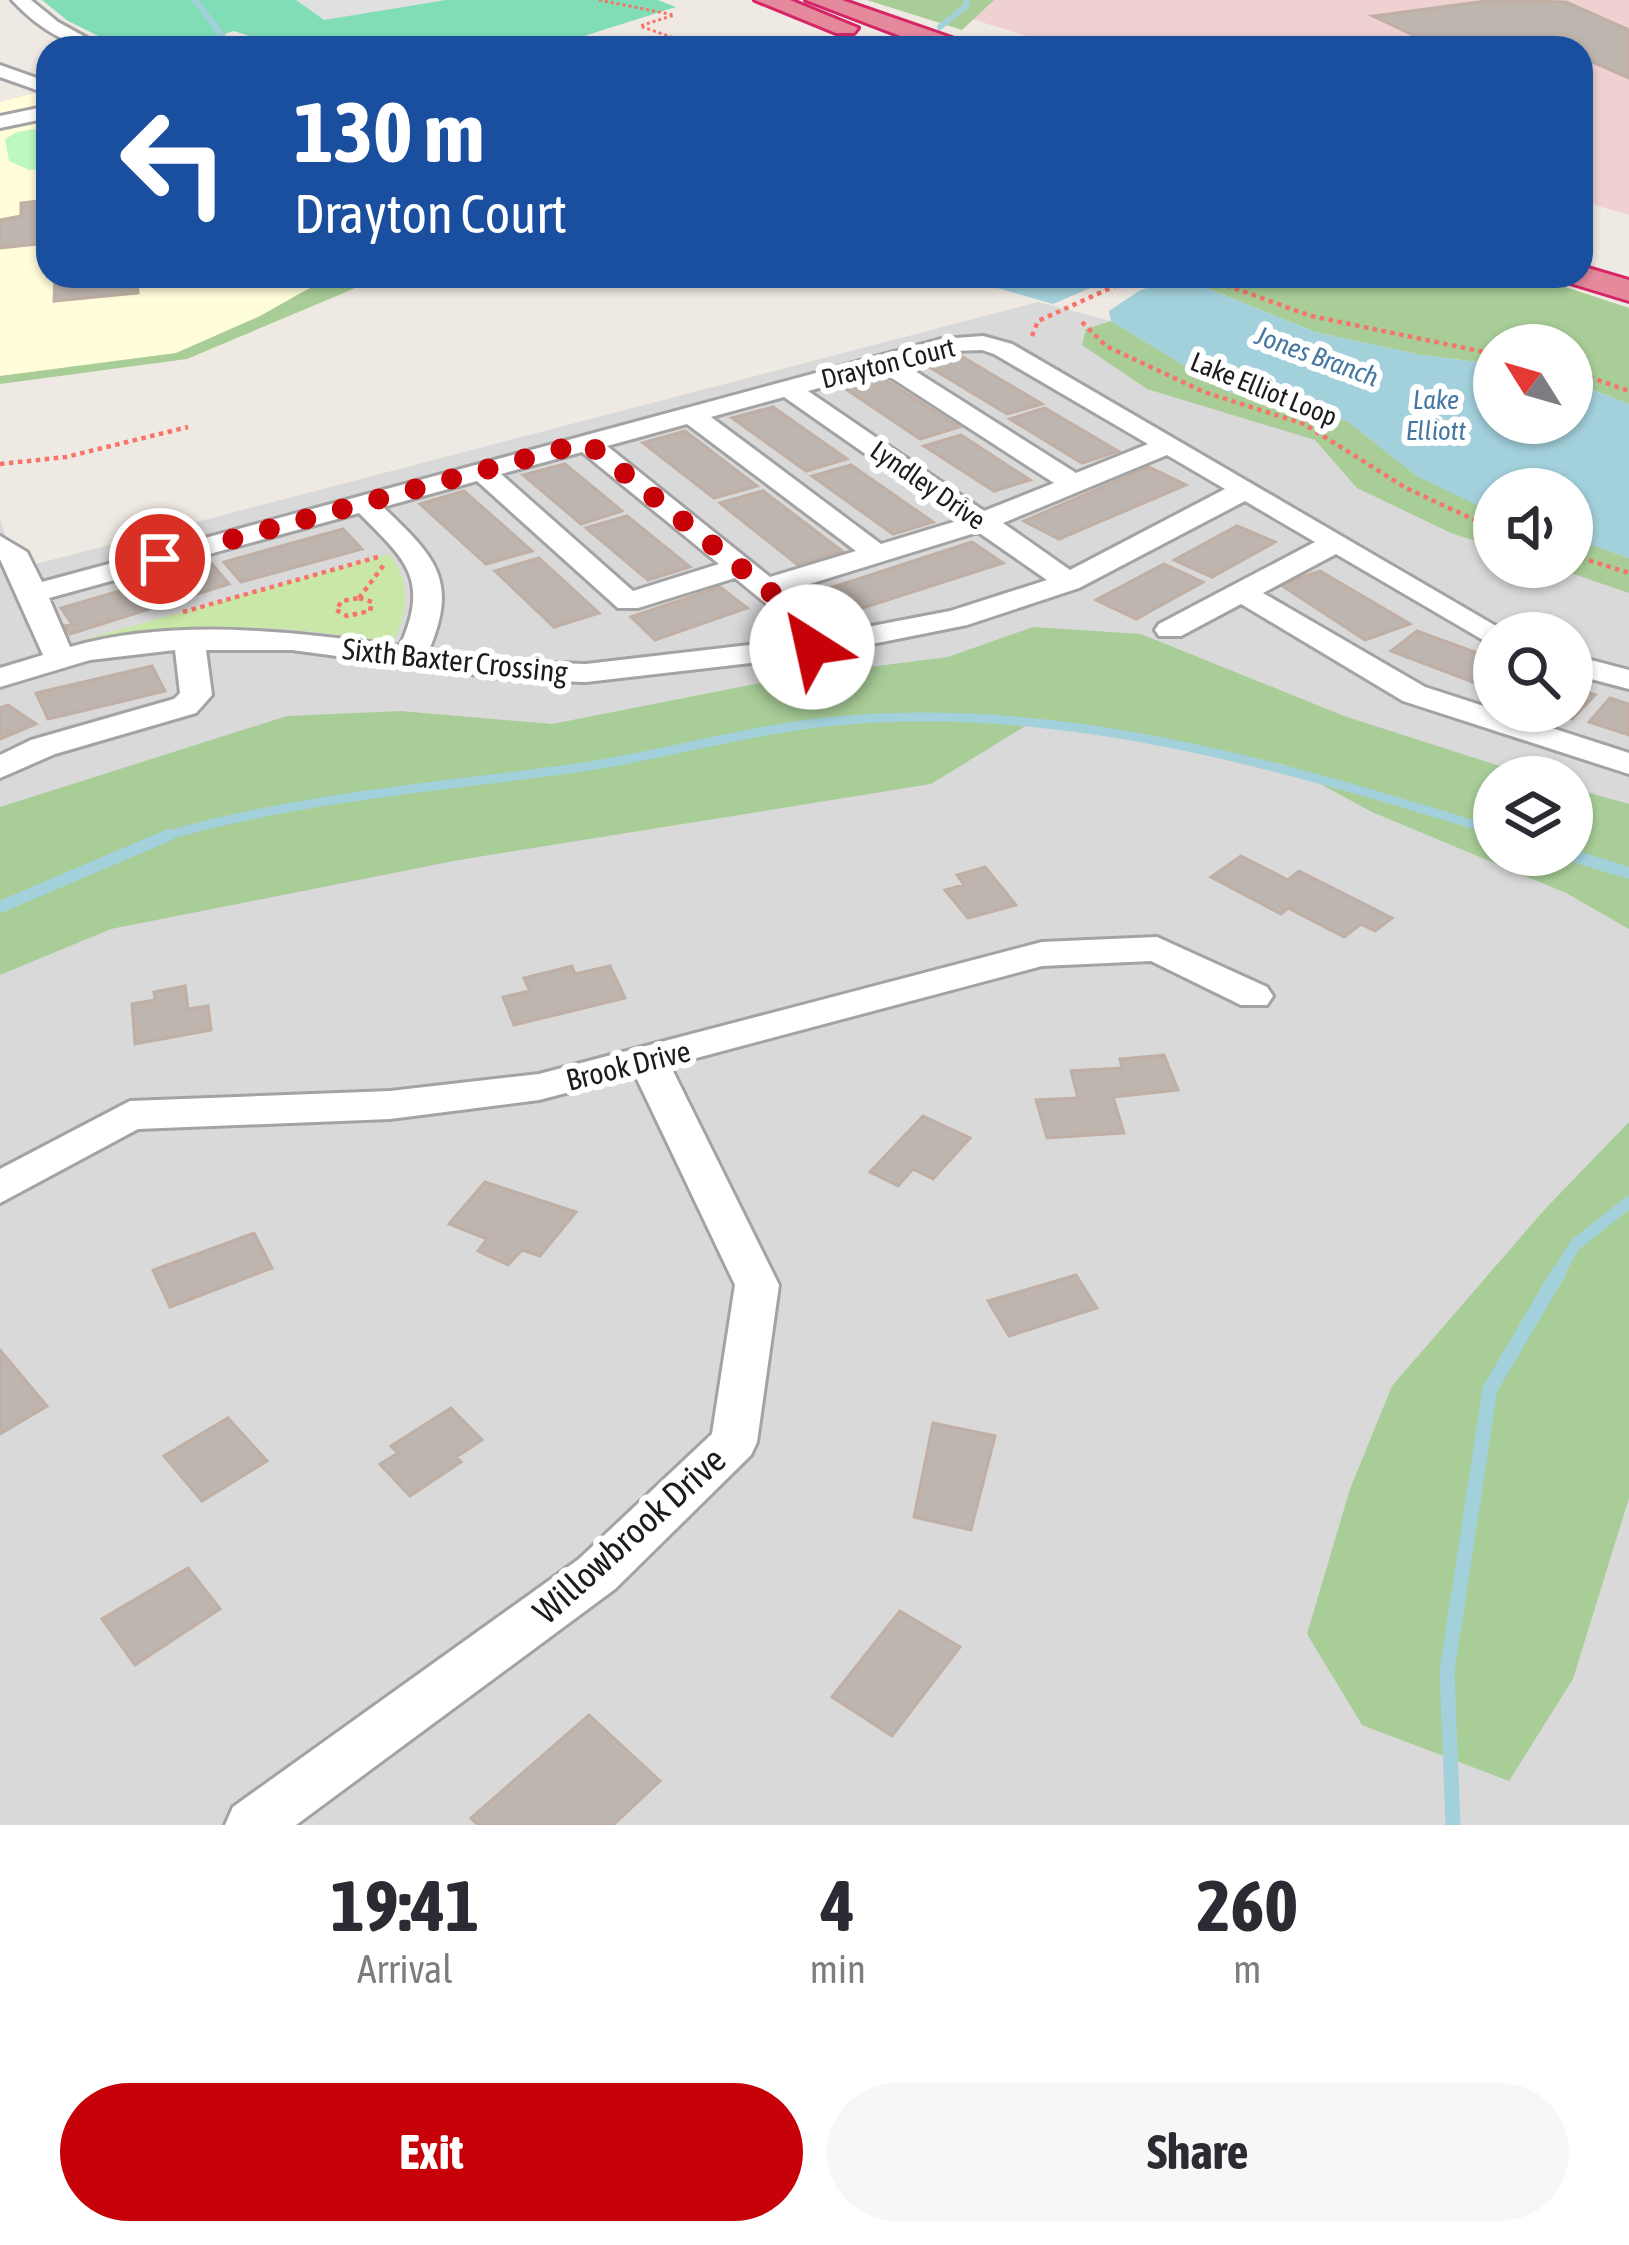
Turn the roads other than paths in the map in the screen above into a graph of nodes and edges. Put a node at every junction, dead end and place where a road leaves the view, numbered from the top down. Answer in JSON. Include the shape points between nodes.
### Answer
{"nodes":[{"id":1,"x":21,"y":0,"type":"edge"},
{"id":2,"x":767,"y":0,"type":"edge"},
{"id":3,"x":818,"y":0,"type":"edge"},
{"id":4,"x":72,"y":36,"type":"edge"},
{"id":5,"x":867,"y":36,"type":"edge"},
{"id":6,"x":922,"y":36,"type":"edge"},
{"id":7,"x":0,"y":71,"type":"edge"},
{"id":8,"x":36,"y":84,"type":"edge"},
{"id":9,"x":36,"y":92,"type":"edge"},
{"id":10,"x":0,"y":102,"type":"edge"},
{"id":11,"x":36,"y":114,"type":"edge"},
{"id":12,"x":0,"y":122,"type":"edge"},
{"id":13,"x":1593,"y":279,"type":"edge"},
{"id":14,"x":1629,"y":291,"type":"edge"},
{"id":15,"x":884,"y":362,"type":"junction"},
{"id":16,"x":788,"y":388,"type":"junction"},
{"id":17,"x":691,"y":414,"type":"junction"},
{"id":18,"x":586,"y":442,"type":"junction"},
{"id":19,"x":1166,"y":446,"type":"junction"},
{"id":20,"x":480,"y":470,"type":"junction"},
{"id":21,"x":1074,"y":484,"type":"junction"},
{"id":22,"x":1243,"y":491,"type":"junction"},
{"id":23,"x":364,"y":503,"type":"junction"},
{"id":24,"x":982,"y":522,"type":"junction"},
{"id":25,"x":0,"y":544,"type":"edge"},
{"id":26,"x":1333,"y":544,"type":"junction"},
{"id":27,"x":877,"y":554,"type":"junction"},
{"id":28,"x":740,"y":567,"type":"junction"},
{"id":29,"x":1069,"y":582,"type":"junction"},
{"id":30,"x":766,"y":588,"type":"junction"},
{"id":31,"x":1241,"y":592,"type":"junction"},
{"id":32,"x":31,"y":594,"type":"junction"},
{"id":33,"x":1473,"y":622,"type":"edge"},
{"id":34,"x":178,"y":628,"type":"junction"},
{"id":35,"x":1170,"y":630,"type":"dead end"},
{"id":36,"x":812,"y":647,"type":"junction"},
{"id":37,"x":410,"y":658,"type":"junction"},
{"id":38,"x":60,"y":660,"type":"junction"},
{"id":39,"x":1593,"y":670,"type":"edge"},
{"id":40,"x":0,"y":678,"type":"edge"},
{"id":41,"x":1629,"y":680,"type":"edge"},
{"id":42,"x":1629,"y":764,"type":"edge"},
{"id":43,"x":0,"y":768,"type":"edge"},
{"id":44,"x":1254,"y":997,"type":"dead end"},
{"id":45,"x":648,"y":1061,"type":"junction"},
{"id":46,"x":0,"y":1188,"type":"edge"},
{"id":47,"x":252,"y":1825,"type":"edge"}],
"edges":[{"from":1,"to":4,"type":"street"},
{"from":2,"to":5,"type":"highway"},
{"from":3,"to":6,"type":"highway"},
{"from":7,"to":8,"type":"street"},
{"from":9,"to":10,"type":"street"},
{"from":11,"to":12,"type":"street"},
{"from":13,"to":14,"type":"highway"},
{"from":15,"to":16,"type":"street","name":"Drayton Court"},
{"from":15,"to":19,"type":"street","name":"Drayton Court","via":[[983,343]]},
{"from":15,"to":21,"type":"street"},
{"from":16,"to":17,"type":"street","name":"Drayton Court"},
{"from":16,"to":24,"type":"street","name":"Lyndley Drive"},
{"from":17,"to":18,"type":"street","name":"Drayton Court"},
{"from":17,"to":27,"type":"street"},
{"from":18,"to":20,"type":"street","name":"Drayton Court"},
{"from":18,"to":28,"type":"street"},
{"from":19,"to":21,"type":"street"},
{"from":19,"to":22,"type":"street","name":"Drayton Court"},
{"from":20,"to":23,"type":"street","name":"Drayton Court"},
{"from":20,"to":28,"type":"street","via":[[628,602]]},
{"from":21,"to":24,"type":"street"},
{"from":22,"to":26,"type":"street","name":"Drayton Court"},
{"from":22,"to":29,"type":"street","name":"Sixth Baxter Crossing"},
{"from":23,"to":32,"type":"street","name":"Drayton Court"},
{"from":23,"to":37,"type":"street","via":[[432,581],[427,623]]},
{"from":24,"to":27,"type":"street"},
{"from":24,"to":29,"type":"street","name":"Lyndley Drive"},
{"from":25,"to":32,"type":"street","via":[[17,558]]},
{"from":26,"to":31,"type":"street"},
{"from":26,"to":33,"type":"street","name":"Drayton Court"},
{"from":27,"to":30,"type":"street"},
{"from":28,"to":30,"type":"street"},
{"from":29,"to":36,"type":"street","name":"Sixth Baxter Crossing","via":[[956,620]]},
{"from":30,"to":36,"type":"street"},
{"from":31,"to":35,"type":"street"},
{"from":31,"to":42,"type":"street","via":[[1393,685]]},
{"from":32,"to":38,"type":"street"},
{"from":34,"to":37,"type":"street","name":"Sixth Baxter Crossing"},
{"from":34,"to":38,"type":"street","name":"Sixth Baxter Crossing"},
{"from":34,"to":43,"type":"street","via":[[196,695],[185,706],[43,747]]},
{"from":36,"to":37,"type":"street","name":"Sixth Baxter Crossing","via":[[586,674]]},
{"from":38,"to":40,"type":"street","name":"Sixth Baxter Crossing"},
{"from":39,"to":41,"type":"street"},
{"from":44,"to":45,"type":"street","name":"Brook Drive","via":[[1157,949],[1042,954]]},
{"from":45,"to":46,"type":"street","name":"Brook Drive","via":[[539,1087],[390,1105],[130,1115]]},
{"from":45,"to":47,"type":"street","name":"Willowbrook Drive","via":[[757,1285],[734,1442],[597,1574]]}]}
